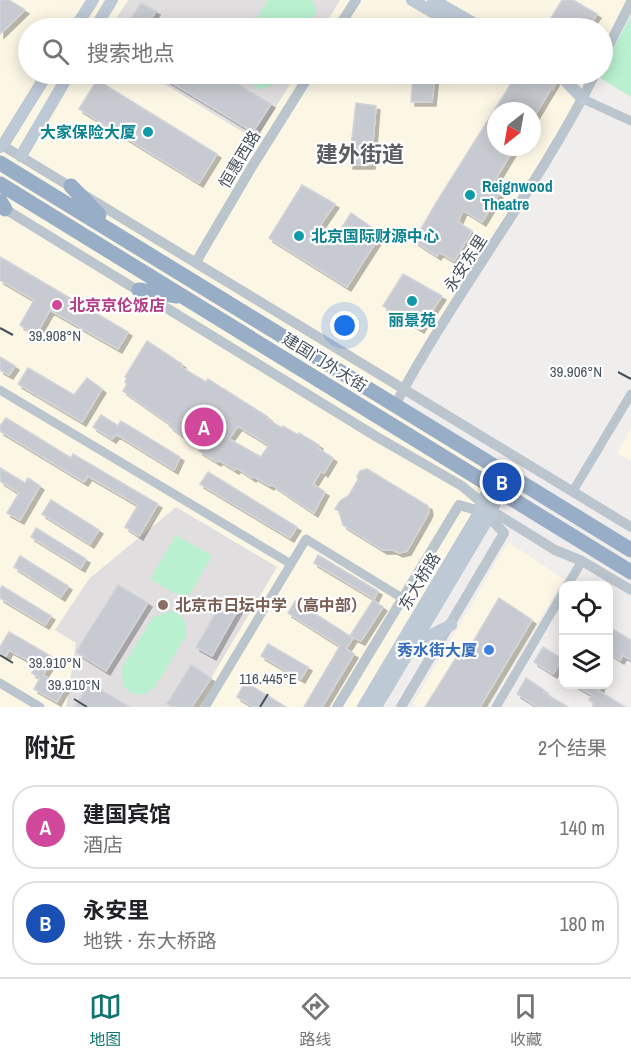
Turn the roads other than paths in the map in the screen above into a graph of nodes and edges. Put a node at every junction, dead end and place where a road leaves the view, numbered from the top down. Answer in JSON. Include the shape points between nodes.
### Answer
{"nodes":[{"id":1,"x":93,"y":0,"type":"edge"},
{"id":2,"x":112,"y":0,"type":"edge"},
{"id":3,"x":356,"y":0,"type":"edge"},
{"id":4,"x":412,"y":0,"type":"edge"},
{"id":5,"x":433,"y":0,"type":"edge"},
{"id":6,"x":631,"y":2,"type":"edge"},
{"id":7,"x":81,"y":18,"type":"edge"},
{"id":8,"x":101,"y":18,"type":"edge"},
{"id":9,"x":344,"y":18,"type":"edge"},
{"id":10,"x":443,"y":18,"type":"edge"},
{"id":11,"x":464,"y":18,"type":"edge"},
{"id":12,"x":613,"y":39,"type":"edge"},
{"id":13,"x":41,"y":84,"type":"edge"},
{"id":14,"x":43,"y":84,"type":"edge"},
{"id":15,"x":63,"y":84,"type":"edge"},
{"id":16,"x":304,"y":84,"type":"edge"},
{"id":17,"x":563,"y":84,"type":"tunnel mouth"},
{"id":18,"x":590,"y":84,"type":"edge"},
{"id":19,"x":583,"y":99,"type":"junction"},
{"id":20,"x":631,"y":119,"type":"edge"},
{"id":21,"x":35,"y":133,"type":"junction"},
{"id":22,"x":1,"y":145,"type":"edge"},
{"id":23,"x":21,"y":156,"type":"junction"},
{"id":24,"x":0,"y":163,"type":"edge"},
{"id":25,"x":0,"y":184,"type":"edge"},
{"id":26,"x":71,"y":186,"type":"junction"},
{"id":27,"x":2,"y":206,"type":"edge"},
{"id":28,"x":115,"y":233,"type":"junction"},
{"id":29,"x":196,"y":262,"type":"junction"},
{"id":30,"x":139,"y":290,"type":"junction"},
{"id":31,"x":187,"y":298,"type":"junction"},
{"id":32,"x":0,"y":390,"type":"edge"},
{"id":33,"x":404,"y":390,"type":"junction"},
{"id":34,"x":631,"y":394,"type":"edge"},
{"id":35,"x":395,"y":405,"type":"junction"},
{"id":36,"x":505,"y":473,"type":"junction"},
{"id":37,"x":495,"y":488,"type":"junction"},
{"id":38,"x":573,"y":491,"type":"junction"},
{"id":39,"x":486,"y":511,"type":"junction"},
{"id":40,"x":631,"y":527,"type":"edge"},
{"id":41,"x":631,"y":550,"type":"edge"},
{"id":42,"x":582,"y":561,"type":"junction"},
{"id":43,"x":291,"y":564,"type":"junction"},
{"id":44,"x":631,"y":572,"type":"edge"},
{"id":45,"x":570,"y":581,"type":"edge"},
{"id":46,"x":631,"y":590,"type":"edge"},
{"id":47,"x":402,"y":598,"type":"junction"},
{"id":48,"x":559,"y":600,"type":"edge"},
{"id":49,"x":451,"y":625,"type":"junction"},
{"id":50,"x":413,"y":643,"type":"junction"},
{"id":51,"x":0,"y":683,"type":"edge"},
{"id":52,"x":40,"y":707,"type":"edge"},
{"id":53,"x":205,"y":707,"type":"edge"},
{"id":54,"x":337,"y":707,"type":"edge"},
{"id":55,"x":363,"y":707,"type":"edge"},
{"id":56,"x":376,"y":707,"type":"edge"},
{"id":57,"x":401,"y":707,"type":"edge"},
{"id":58,"x":496,"y":707,"type":"edge"}],
"edges":[{"from":1,"to":7,"type":"main road"},
{"from":2,"to":8,"type":"main road"},
{"from":3,"to":9,"type":"street"},
{"from":4,"to":10,"type":"main road"},
{"from":5,"to":11,"type":"main road"},
{"from":6,"to":12,"type":"street"},
{"from":13,"to":22,"type":"main road"},
{"from":14,"to":21,"type":"main road","via":[[24,119],[25,127]]},
{"from":15,"to":21,"type":"main road"},
{"from":16,"to":29,"type":"street","name":"恒惠西路"},
{"from":17,"to":19,"type":"main road"},
{"from":18,"to":19,"type":"street","name":"永安东里"},
{"from":19,"to":20,"type":"street"},
{"from":19,"to":33,"type":"street","name":"永安东里"},
{"from":21,"to":23,"type":"main road"},
{"from":22,"to":23,"type":"street","name":"建国门外大街"},
{"from":23,"to":26,"type":"street","name":"建国门外大街"},
{"from":24,"to":28,"type":"highway","name":"建国门外大街"},
{"from":25,"to":31,"type":"highway","name":"建国门外大街"},
{"from":26,"to":28,"type":"highway"},
{"from":26,"to":29,"type":"street","name":"建国门外大街"},
{"from":27,"to":30,"type":"street"},
{"from":28,"to":35,"type":"highway","name":"建国门外大街"},
{"from":29,"to":33,"type":"street","name":"建国门外大街"},
{"from":30,"to":31,"type":"highway"},
{"from":30,"to":39,"type":"street","via":[[462,486]]},
{"from":31,"to":37,"type":"highway","name":"建国门外大街"},
{"from":32,"to":43,"type":"street"},
{"from":33,"to":35,"type":"street","name":"永安东里"},
{"from":33,"to":38,"type":"street","name":"建国门外大街"},
{"from":34,"to":38,"type":"street"},
{"from":35,"to":36,"type":"highway","name":"建国门外大街"},
{"from":36,"to":37,"type":"main road","name":"东大桥路"},
{"from":36,"to":41,"type":"highway","name":"建国门外大街"},
{"from":37,"to":39,"type":"main road","name":"东大桥路"},
{"from":37,"to":44,"type":"highway","name":"建国门外大街"},
{"from":38,"to":40,"type":"street","name":"建国门外大街"},
{"from":39,"to":42,"type":"street"},
{"from":39,"to":47,"type":"street","via":[[459,505]]},
{"from":39,"to":49,"type":"street","via":[[504,533]]},
{"from":39,"to":50,"type":"main road","name":"东大桥路"},
{"from":39,"to":55,"type":"main road","name":"东大桥路"},
{"from":42,"to":45,"type":"street"},
{"from":42,"to":46,"type":"street"},
{"from":43,"to":47,"type":"street","via":[[306,539]]},
{"from":43,"to":53,"type":"street"},
{"from":47,"to":54,"type":"street"},
{"from":48,"to":58,"type":"street"},
{"from":49,"to":50,"type":"main road"},
{"from":49,"to":57,"type":"street"},
{"from":50,"to":56,"type":"main road","name":"东大桥路"},
{"from":51,"to":52,"type":"street"}]}
